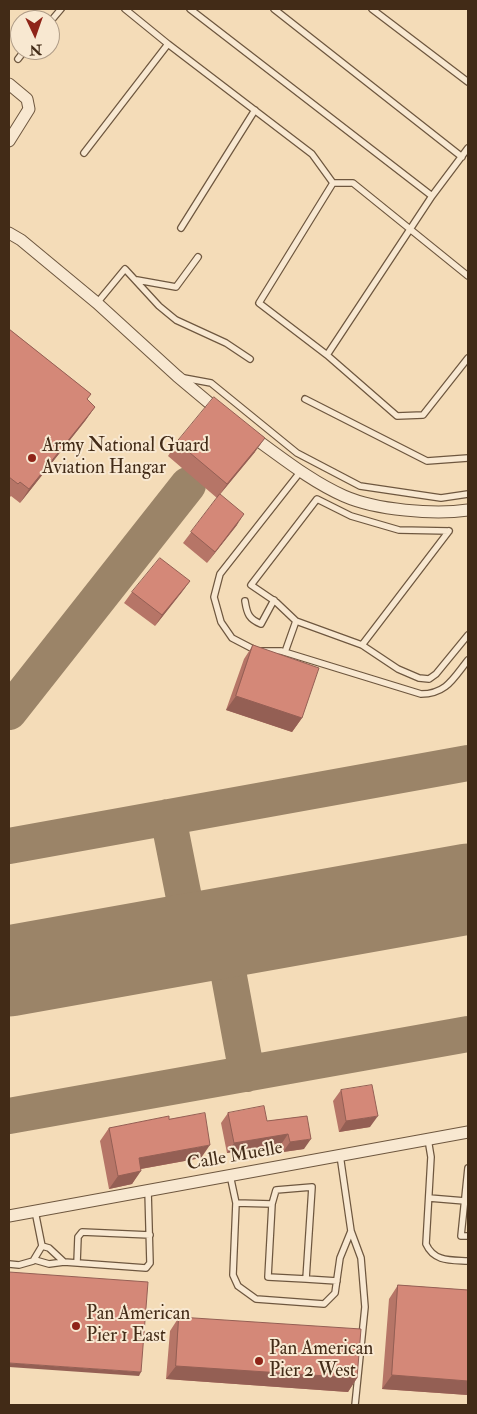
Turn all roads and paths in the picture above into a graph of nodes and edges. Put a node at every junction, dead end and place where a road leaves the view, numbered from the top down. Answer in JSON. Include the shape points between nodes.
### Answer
{"nodes":[{"id":1,"x":125,"y":9,"type":"edge"},
{"id":2,"x":190,"y":9,"type":"edge"},
{"id":3,"x":274,"y":9,"type":"edge"},
{"id":4,"x":372,"y":9,"type":"edge"},
{"id":5,"x":168,"y":44,"type":"junction"},
{"id":6,"x":468,"y":82,"type":"edge"},
{"id":7,"x":9,"y":84,"type":"edge"},
{"id":8,"x":255,"y":110,"type":"junction"},
{"id":9,"x":9,"y":140,"type":"edge"},
{"id":10,"x":468,"y":148,"type":"edge"},
{"id":11,"x":84,"y":153,"type":"dead end"},
{"id":12,"x":462,"y":158,"type":"junction"},
{"id":13,"x":333,"y":183,"type":"junction"},
{"id":14,"x":432,"y":196,"type":"junction"},
{"id":15,"x":181,"y":228,"type":"dead end"},
{"id":16,"x":410,"y":229,"type":"junction"},
{"id":17,"x":9,"y":233,"type":"edge"},
{"id":18,"x":198,"y":257,"type":"dead end"},
{"id":19,"x":468,"y":276,"type":"edge"},
{"id":20,"x":137,"y":280,"type":"junction"},
{"id":21,"x":97,"y":303,"type":"junction"},
{"id":22,"x":327,"y":355,"type":"junction"},
{"id":23,"x":250,"y":358,"type":"dead end"},
{"id":24,"x":468,"y":358,"type":"edge"},
{"id":25,"x":176,"y":376,"type":"junction"},
{"id":26,"x":305,"y":399,"type":"dead end"},
{"id":27,"x":229,"y":419,"type":"edge"},
{"id":28,"x":244,"y":431,"type":"edge"},
{"id":29,"x":468,"y":458,"type":"edge"},
{"id":30,"x":300,"y":471,"type":"junction"},
{"id":31,"x":468,"y":494,"type":"edge"},
{"id":32,"x":468,"y":510,"type":"edge"},
{"id":33,"x":274,"y":600,"type":"junction"},
{"id":34,"x":245,"y":601,"type":"dead end"},
{"id":35,"x":296,"y":621,"type":"junction"},
{"id":36,"x":468,"y":635,"type":"edge"},
{"id":37,"x":362,"y":645,"type":"junction"},
{"id":38,"x":285,"y":652,"type":"junction"},
{"id":39,"x":468,"y":660,"type":"edge"},
{"id":40,"x":468,"y":1132,"type":"edge"},
{"id":41,"x":428,"y":1139,"type":"junction"},
{"id":42,"x":340,"y":1155,"type":"junction"},
{"id":43,"x":468,"y":1168,"type":"edge"},
{"id":44,"x":230,"y":1175,"type":"junction"},
{"id":45,"x":148,"y":1190,"type":"junction"},
{"id":46,"x":429,"y":1198,"type":"junction"},
{"id":47,"x":465,"y":1201,"type":"junction"},
{"id":48,"x":236,"y":1203,"type":"junction"},
{"id":49,"x":272,"y":1204,"type":"junction"},
{"id":50,"x":35,"y":1211,"type":"junction"},
{"id":51,"x":9,"y":1216,"type":"edge"},
{"id":52,"x":351,"y":1231,"type":"junction"},
{"id":53,"x":150,"y":1235,"type":"junction"},
{"id":54,"x":468,"y":1236,"type":"edge"},
{"id":55,"x":42,"y":1246,"type":"junction"},
{"id":56,"x":35,"y":1260,"type":"junction"},
{"id":57,"x":468,"y":1261,"type":"edge"},
{"id":58,"x":64,"y":1262,"type":"junction"},
{"id":59,"x":77,"y":1262,"type":"junction"},
{"id":60,"x":9,"y":1264,"type":"edge"},
{"id":61,"x":306,"y":1279,"type":"junction"},
{"id":62,"x":337,"y":1281,"type":"junction"},
{"id":63,"x":355,"y":1405,"type":"edge"}],
"edges":[{"from":1,"to":5,"type":"lane"},
{"from":2,"to":14,"type":"lane"},
{"from":3,"to":12,"type":"lane"},
{"from":4,"to":6,"type":"lane"},
{"from":5,"to":8,"type":"lane"},
{"from":5,"to":11,"type":"lane"},
{"from":7,"to":9,"type":"street","via":[[27,99],[29,109]]},
{"from":8,"to":13,"type":"lane","via":[[312,154]]},
{"from":8,"to":15,"type":"lane"},
{"from":10,"to":12,"type":"lane"},
{"from":12,"to":14,"type":"lane"},
{"from":13,"to":16,"type":"lane","via":[[353,183]]},
{"from":13,"to":22,"type":"lane","via":[[259,303]]},
{"from":14,"to":16,"type":"lane"},
{"from":16,"to":19,"type":"lane"},
{"from":16,"to":22,"type":"lane"},
{"from":17,"to":21,"type":"street"},
{"from":18,"to":20,"type":"lane","via":[[176,287]]},
{"from":20,"to":21,"type":"lane","via":[[125,269]]},
{"from":20,"to":23,"type":"lane","via":[[176,320]]},
{"from":21,"to":25,"type":"street"},
{"from":22,"to":24,"type":"lane","via":[[396,416],[423,415]]},
{"from":25,"to":27,"type":"street"},
{"from":25,"to":31,"type":"lane","via":[[211,383],[298,453],[360,486],[441,498]]},
{"from":26,"to":29,"type":"lane","via":[[426,461]]},
{"from":28,"to":30,"type":"street"},
{"from":30,"to":32,"type":"street","via":[[344,496],[404,511]]},
{"from":30,"to":38,"type":"lane","via":[[220,574],[214,597],[221,622],[232,638],[257,651]]},
{"from":33,"to":34,"type":"lane","via":[[261,624],[252,620]]},
{"from":33,"to":35,"type":"lane"},
{"from":33,"to":37,"type":"lane","via":[[251,586],[317,499],[351,516],[399,530],[448,531]]},
{"from":35,"to":37,"type":"lane"},
{"from":35,"to":38,"type":"lane"},
{"from":36,"to":37,"type":"lane","via":[[429,679],[398,669]]},
{"from":38,"to":39,"type":"lane","via":[[420,694],[435,694],[449,685]]},
{"from":40,"to":41,"type":"street","name":"Calle Muelle"},
{"from":41,"to":42,"type":"street","name":"Calle Muelle"},
{"from":41,"to":46,"type":"lane","via":[[431,1157]]},
{"from":42,"to":44,"type":"street","name":"Calle Muelle"},
{"from":42,"to":52,"type":"lane"},
{"from":43,"to":47,"type":"lane"},
{"from":44,"to":45,"type":"street","name":"Calle Muelle"},
{"from":44,"to":48,"type":"lane"},
{"from":45,"to":50,"type":"street","name":"Calle Muelle"},
{"from":45,"to":53,"type":"lane"},
{"from":46,"to":47,"type":"lane"},
{"from":46,"to":57,"type":"lane","via":[[426,1244],[430,1252],[438,1258]]},
{"from":47,"to":54,"type":"lane","via":[[461,1236]]},
{"from":48,"to":49,"type":"lane"},
{"from":48,"to":62,"type":"lane","via":[[233,1275],[247,1294],[256,1299],[324,1304],[335,1293]]},
{"from":49,"to":61,"type":"lane","via":[[268,1277]]},
{"from":49,"to":61,"type":"lane","via":[[276,1190],[312,1186]]},
{"from":50,"to":51,"type":"street","name":"Calle Muelle"},
{"from":50,"to":55,"type":"lane"},
{"from":52,"to":62,"type":"lane","via":[[340,1258]]},
{"from":52,"to":63,"type":"lane","via":[[361,1258],[365,1307]]},
{"from":53,"to":59,"type":"lane","via":[[82,1232],[78,1237]]},
{"from":53,"to":59,"type":"lane","via":[[150,1262],[146,1268]]},
{"from":55,"to":56,"type":"lane"},
{"from":55,"to":58,"type":"lane"},
{"from":56,"to":58,"type":"lane","via":[[49,1264]]},
{"from":56,"to":60,"type":"lane","via":[[19,1265]]},
{"from":58,"to":59,"type":"lane"},
{"from":61,"to":62,"type":"lane"}]}
